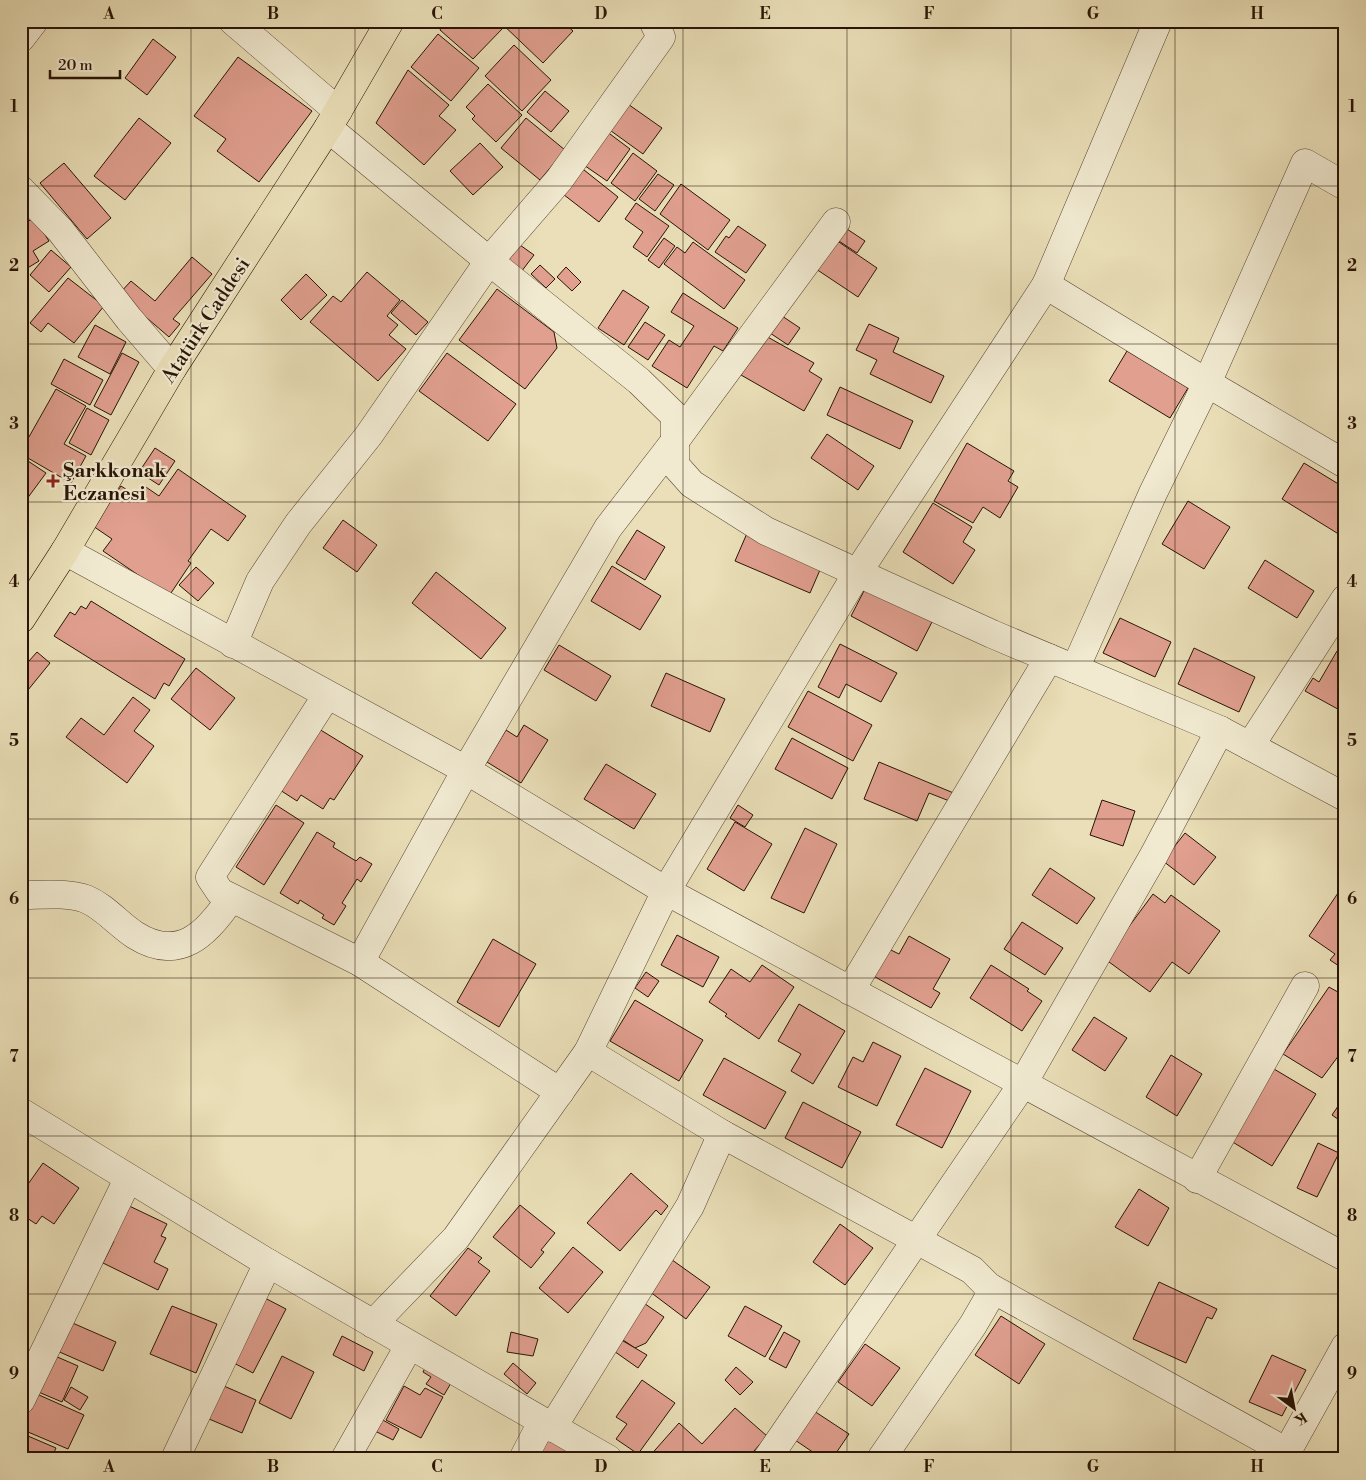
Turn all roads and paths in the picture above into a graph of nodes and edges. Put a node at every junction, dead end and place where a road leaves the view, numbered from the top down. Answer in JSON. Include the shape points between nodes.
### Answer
{"nodes":[{"id":1,"x":34,"y":21,"type":"edge"},
{"id":2,"x":233,"y":21,"type":"edge"},
{"id":3,"x":390,"y":21,"type":"edge"},
{"id":4,"x":654,"y":21,"type":"edge"},
{"id":5,"x":1158,"y":21,"type":"edge"},
{"id":6,"x":21,"y":38,"type":"edge"},
{"id":7,"x":333,"y":120,"type":"junction"},
{"id":8,"x":1345,"y":186,"type":"edge"},
{"id":9,"x":21,"y":190,"type":"edge"},
{"id":10,"x":836,"y":222,"type":"dead end"},
{"id":11,"x":489,"y":261,"type":"junction"},
{"id":12,"x":1046,"y":285,"type":"junction"},
{"id":13,"x":172,"y":369,"type":"junction"},
{"id":14,"x":1207,"y":383,"type":"junction"},
{"id":15,"x":675,"y":441,"type":"junction"},
{"id":16,"x":1345,"y":464,"type":"edge"},
{"id":17,"x":65,"y":551,"type":"junction"},
{"id":18,"x":858,"y":572,"type":"junction"},
{"id":19,"x":1345,"y":599,"type":"edge"},
{"id":20,"x":21,"y":619,"type":"edge"},
{"id":21,"x":233,"y":644,"type":"junction"},
{"id":22,"x":1050,"y":658,"type":"junction"},
{"id":23,"x":1075,"y":669,"type":"junction"},
{"id":24,"x":327,"y":695,"type":"junction"},
{"id":25,"x":1220,"y":730,"type":"junction"},
{"id":26,"x":1250,"y":746,"type":"junction"},
{"id":27,"x":466,"y":770,"type":"junction"},
{"id":28,"x":1345,"y":797,"type":"edge"},
{"id":29,"x":666,"y":891,"type":"junction"},
{"id":30,"x":21,"y":895,"type":"edge"},
{"id":31,"x":231,"y":898,"type":"junction"},
{"id":32,"x":360,"y":962,"type":"junction"},
{"id":33,"x":1305,"y":986,"type":"dead end"},
{"id":34,"x":850,"y":991,"type":"junction"},
{"id":35,"x":588,"y":1052,"type":"junction"},
{"id":36,"x":1022,"y":1085,"type":"junction"},
{"id":37,"x":560,"y":1092,"type":"junction"},
{"id":38,"x":21,"y":1112,"type":"edge"},
{"id":39,"x":722,"y":1134,"type":"junction"},
{"id":40,"x":128,"y":1179,"type":"junction"},
{"id":41,"x":1198,"y":1179,"type":"junction"},
{"id":42,"x":917,"y":1240,"type":"junction"},
{"id":43,"x":1345,"y":1257,"type":"edge"},
{"id":44,"x":268,"y":1263,"type":"junction"},
{"id":45,"x":989,"y":1287,"type":"junction"},
{"id":46,"x":373,"y":1324,"type":"junction"},
{"id":47,"x":409,"y":1346,"type":"junction"},
{"id":48,"x":1345,"y":1347,"type":"edge"},
{"id":49,"x":21,"y":1400,"type":"edge"},
{"id":50,"x":547,"y":1425,"type":"junction"},
{"id":51,"x":1285,"y":1455,"type":"edge"},
{"id":52,"x":175,"y":1459,"type":"edge"},
{"id":53,"x":345,"y":1459,"type":"edge"},
{"id":54,"x":523,"y":1459,"type":"edge"},
{"id":55,"x":608,"y":1459,"type":"edge"},
{"id":56,"x":767,"y":1459,"type":"edge"},
{"id":57,"x":881,"y":1459,"type":"edge"}],
"edges":[{"from":1,"to":6,"type":"street"},
{"from":2,"to":7,"type":"street"},
{"from":3,"to":7,"type":"main road","name":"Atatürk Caddesi"},
{"from":4,"to":11,"type":"street","via":[[661,37],[559,180]]},
{"from":5,"to":12,"type":"street"},
{"from":7,"to":11,"type":"street"},
{"from":7,"to":13,"type":"main road","name":"Atatürk Caddesi"},
{"from":8,"to":14,"type":"street","via":[[1305,163]]},
{"from":9,"to":13,"type":"street","via":[[60,230]]},
{"from":10,"to":15,"type":"street"},
{"from":11,"to":15,"type":"street","via":[[639,381],[675,416]]},
{"from":11,"to":21,"type":"street","via":[[369,435],[298,524],[260,581]]},
{"from":12,"to":14,"type":"street"},
{"from":12,"to":18,"type":"street"},
{"from":13,"to":17,"type":"main road","name":"Atatürk Caddesi"},
{"from":14,"to":16,"type":"street"},
{"from":14,"to":23,"type":"street","via":[[1153,493]]},
{"from":15,"to":18,"type":"street","via":[[676,465],[692,484],[766,531]]},
{"from":15,"to":27,"type":"street","via":[[608,528]]},
{"from":17,"to":20,"type":"main road","name":"Atatürk Caddesi"},
{"from":17,"to":21,"type":"street"},
{"from":18,"to":22,"type":"street"},
{"from":18,"to":29,"type":"street"},
{"from":19,"to":26,"type":"street"},
{"from":21,"to":24,"type":"street"},
{"from":22,"to":23,"type":"street"},
{"from":22,"to":34,"type":"street"},
{"from":23,"to":25,"type":"street"},
{"from":24,"to":27,"type":"street"},
{"from":24,"to":31,"type":"street","via":[[210,877],[220,892]]},
{"from":25,"to":26,"type":"street"},
{"from":25,"to":36,"type":"street","via":[[1154,855]]},
{"from":26,"to":28,"type":"street"},
{"from":27,"to":29,"type":"street"},
{"from":27,"to":32,"type":"street"},
{"from":29,"to":34,"type":"street"},
{"from":29,"to":35,"type":"street"},
{"from":30,"to":31,"type":"street","via":[[86,899],[103,908],[134,934],[150,943],[166,946],[189,942],[202,934]]},
{"from":31,"to":32,"type":"street"},
{"from":32,"to":37,"type":"street"},
{"from":33,"to":41,"type":"street"},
{"from":34,"to":36,"type":"street"},
{"from":35,"to":37,"type":"street"},
{"from":35,"to":39,"type":"street"},
{"from":36,"to":41,"type":"street"},
{"from":36,"to":42,"type":"street"},
{"from":37,"to":46,"type":"street","via":[[456,1238]]},
{"from":38,"to":40,"type":"street"},
{"from":39,"to":42,"type":"street"},
{"from":39,"to":50,"type":"street","via":[[690,1206]]},
{"from":40,"to":44,"type":"street"},
{"from":40,"to":49,"type":"street"},
{"from":41,"to":43,"type":"street"},
{"from":42,"to":45,"type":"street","via":[[972,1270]]},
{"from":42,"to":56,"type":"street"},
{"from":44,"to":46,"type":"street"},
{"from":44,"to":52,"type":"street"},
{"from":45,"to":51,"type":"street"},
{"from":45,"to":57,"type":"street","via":[[988,1299],[973,1325]]},
{"from":46,"to":47,"type":"street"},
{"from":47,"to":50,"type":"street"},
{"from":47,"to":53,"type":"street"},
{"from":48,"to":51,"type":"street"},
{"from":50,"to":54,"type":"street"},
{"from":50,"to":55,"type":"street"}]}
